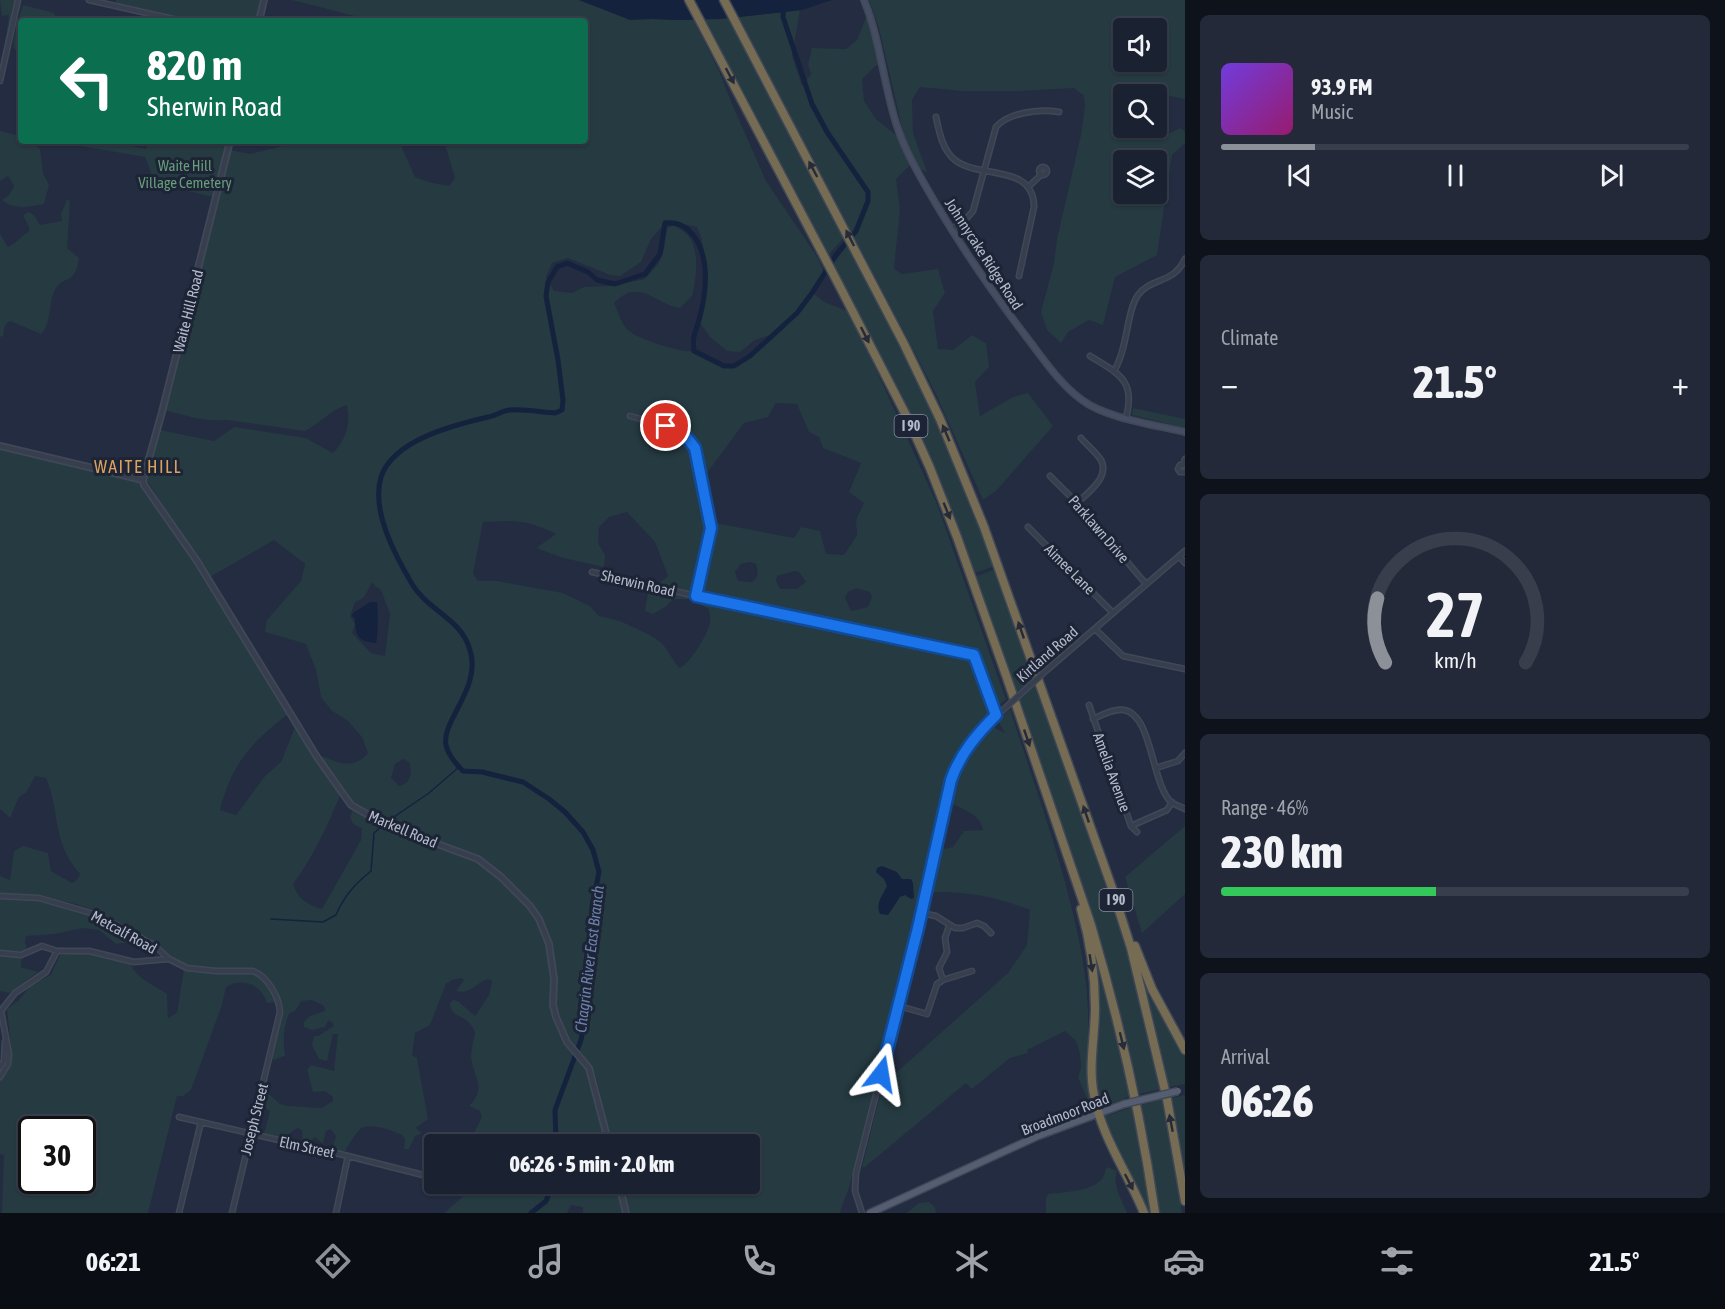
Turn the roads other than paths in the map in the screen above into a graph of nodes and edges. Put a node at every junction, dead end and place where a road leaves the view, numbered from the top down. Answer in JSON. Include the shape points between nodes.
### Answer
{"nodes":[{"id":1,"x":18,"y":0,"type":"edge"},
{"id":2,"x":88,"y":0,"type":"edge"},
{"id":3,"x":264,"y":0,"type":"edge"},
{"id":4,"x":689,"y":0,"type":"edge"},
{"id":5,"x":724,"y":0,"type":"edge"},
{"id":6,"x":864,"y":0,"type":"edge"},
{"id":7,"x":169,"y":18,"type":"edge"},
{"id":8,"x":260,"y":18,"type":"edge"},
{"id":9,"x":0,"y":81,"type":"edge"},
{"id":10,"x":1059,"y":112,"type":"dead end"},
{"id":11,"x":936,"y":117,"type":"dead end"},
{"id":12,"x":229,"y":144,"type":"edge"},
{"id":13,"x":984,"y":170,"type":"junction"},
{"id":14,"x":1041,"y":175,"type":"dead end"},
{"id":15,"x":1029,"y":186,"type":"junction"},
{"id":16,"x":951,"y":229,"type":"junction"},
{"id":17,"x":1185,"y":259,"type":"edge"},
{"id":18,"x":1019,"y":276,"type":"dead end"},
{"id":19,"x":1090,"y":356,"type":"dead end"},
{"id":20,"x":1114,"y":371,"type":"junction"},
{"id":21,"x":630,"y":416,"type":"dead end"},
{"id":22,"x":1126,"y":418,"type":"junction"},
{"id":23,"x":1185,"y":432,"type":"edge"},
{"id":24,"x":1081,"y":438,"type":"dead end"},
{"id":25,"x":0,"y":446,"type":"edge"},
{"id":26,"x":1185,"y":459,"type":"edge"},
{"id":27,"x":1184,"y":466,"type":"edge"},
{"id":28,"x":1185,"y":472,"type":"edge"},
{"id":29,"x":1050,"y":476,"type":"dead end"},
{"id":30,"x":143,"y":480,"type":"junction"},
{"id":31,"x":1077,"y":503,"type":"junction"},
{"id":32,"x":1028,"y":527,"type":"dead end"},
{"id":33,"x":1185,"y":550,"type":"edge"},
{"id":34,"x":1179,"y":556,"type":"junction"},
{"id":35,"x":1185,"y":564,"type":"edge"},
{"id":36,"x":592,"y":572,"type":"dead end"},
{"id":37,"x":1146,"y":584,"type":"junction"},
{"id":38,"x":696,"y":596,"type":"junction"},
{"id":39,"x":1112,"y":612,"type":"junction"},
{"id":40,"x":1095,"y":629,"type":"junction"},
{"id":41,"x":1185,"y":669,"type":"edge"},
{"id":42,"x":1089,"y":705,"type":"dead end"},
{"id":43,"x":996,"y":715,"type":"junction"},
{"id":44,"x":1093,"y":718,"type":"junction"},
{"id":45,"x":1185,"y":753,"type":"edge"},
{"id":46,"x":1156,"y":768,"type":"junction"},
{"id":47,"x":1172,"y":802,"type":"junction"},
{"id":48,"x":1185,"y":809,"type":"edge"},
{"id":49,"x":1057,"y":825,"type":"junction"},
{"id":50,"x":1131,"y":826,"type":"junction"},
{"id":51,"x":1137,"y":832,"type":"dead end"},
{"id":52,"x":1097,"y":845,"type":"junction"},
{"id":53,"x":0,"y":896,"type":"edge"},
{"id":54,"x":922,"y":913,"type":"junction"},
{"id":55,"x":949,"y":926,"type":"junction"},
{"id":56,"x":991,"y":933,"type":"dead end"},
{"id":57,"x":57,"y":951,"type":"junction"},
{"id":58,"x":0,"y":953,"type":"edge"},
{"id":59,"x":168,"y":959,"type":"junction"},
{"id":60,"x":972,"y":971,"type":"dead end"},
{"id":61,"x":943,"y":980,"type":"junction"},
{"id":62,"x":898,"y":1006,"type":"junction"},
{"id":63,"x":1,"y":1011,"type":"edge"},
{"id":64,"x":278,"y":1025,"type":"joint"},
{"id":65,"x":6,"y":1036,"type":"junction"},
{"id":66,"x":1185,"y":1050,"type":"edge"},
{"id":67,"x":0,"y":1067,"type":"edge"},
{"id":68,"x":0,"y":1077,"type":"edge"},
{"id":69,"x":1182,"y":1090,"type":"edge"},
{"id":70,"x":1099,"y":1112,"type":"junction"},
{"id":71,"x":179,"y":1117,"type":"dead end"},
{"id":72,"x":201,"y":1122,"type":"junction"},
{"id":73,"x":250,"y":1134,"type":"junction"},
{"id":74,"x":606,"y":1134,"type":"edge"},
{"id":75,"x":348,"y":1156,"type":"junction"},
{"id":76,"x":424,"y":1175,"type":"edge"},
{"id":77,"x":621,"y":1194,"type":"edge"},
{"id":78,"x":1185,"y":1201,"type":"edge"},
{"id":79,"x":179,"y":1213,"type":"edge"},
{"id":80,"x":232,"y":1213,"type":"edge"},
{"id":81,"x":336,"y":1213,"type":"edge"},
{"id":82,"x":626,"y":1213,"type":"edge"},
{"id":83,"x":862,"y":1213,"type":"edge"},
{"id":84,"x":870,"y":1213,"type":"edge"},
{"id":85,"x":1144,"y":1213,"type":"edge"},
{"id":86,"x":1155,"y":1213,"type":"edge"}],
"edges":[{"from":1,"to":9,"type":"street"},
{"from":2,"to":7,"type":"street"},
{"from":3,"to":8,"type":"street"},
{"from":4,"to":49,"type":"highway","number":"I 90","one_way":true,"via":[[821,249],[930,468]]},
{"from":52,"to":5,"type":"highway","number":"I 90","one_way":true,"via":[[1003,576],[940,419],[860,256]]},
{"from":6,"to":16,"type":"main road","name":"Johnnycake Ridge Road","via":[[902,139]]},
{"from":10,"to":13,"type":"street","via":[[1017,115],[1000,122],[993,133]]},
{"from":11,"to":13,"type":"street","via":[[953,159]]},
{"from":12,"to":30,"type":"street","name":"Waite Hill Road"},
{"from":13,"to":15,"type":"street","via":[[1014,177]]},
{"from":13,"to":16,"type":"street","via":[[973,211]]},
{"from":14,"to":15,"type":"street"},
{"from":15,"to":18,"type":"street","via":[[1034,207]]},
{"from":16,"to":22,"type":"main road","name":"Johnnycake Ridge Road","via":[[999,302],[1053,372],[1082,401]]},
{"from":17,"to":20,"type":"street","via":[[1175,274],[1139,294]]},
{"from":19,"to":20,"type":"street"},
{"from":20,"to":22,"type":"street","via":[[1130,392]]},
{"from":21,"to":38,"type":"street","via":[[684,434],[695,448],[711,528]]},
{"from":22,"to":23,"type":"main road","name":"Johnnycake Ridge Road"},
{"from":24,"to":31,"type":"street","via":[[1101,460],[1103,471],[1099,481]]},
{"from":25,"to":30,"type":"street"},
{"from":26,"to":27,"type":"street"},
{"from":27,"to":28,"type":"street","via":[[1179,466],[1178,471]]},
{"from":29,"to":31,"type":"street","name":"Parklawn Drive"},
{"from":30,"to":74,"type":"street","name":"Markell Road","via":[[351,806],[383,824],[478,860],[530,906],[539,919],[553,960],[553,1008],[567,1042],[589,1068]]},
{"from":31,"to":37,"type":"street","name":"Parklawn Drive"},
{"from":32,"to":39,"type":"street","name":"Aimee Lane"},
{"from":33,"to":34,"type":"street","name":"Kirtland Road"},
{"from":34,"to":35,"type":"street"},
{"from":34,"to":37,"type":"street","name":"Kirtland Road"},
{"from":36,"to":38,"type":"street","name":"Sherwin Road"},
{"from":37,"to":39,"type":"street","name":"Kirtland Road"},
{"from":38,"to":43,"type":"street","name":"Sherwin Road","via":[[974,655]]},
{"from":39,"to":40,"type":"street","name":"Kirtland Road"},
{"from":40,"to":41,"type":"street","via":[[1123,656]]},
{"from":40,"to":43,"type":"street","name":"Kirtland Road","bridge":true},
{"from":42,"to":44,"type":"street","name":"Amelia Avenue"},
{"from":43,"to":54,"type":"street","name":"Kirtland Road","via":[[977,734],[955,770]]},
{"from":44,"to":46,"type":"street","via":[[1118,709],[1134,714]]},
{"from":44,"to":50,"type":"street","name":"Amelia Avenue"},
{"from":45,"to":46,"type":"street","via":[[1178,761]]},
{"from":46,"to":47,"type":"street"},
{"from":47,"to":48,"type":"street"},
{"from":47,"to":50,"type":"street","name":"Amelia Avenue","via":[[1167,810]]},
{"from":49,"to":70,"type":"highway","one_way":true,"via":[[1083,918],[1094,978],[1092,1080]]},
{"from":49,"to":86,"type":"highway","number":"I 90","one_way":true,"via":[[1108,985],[1138,1110]]},
{"from":50,"to":51,"type":"street"},
{"from":52,"to":66,"type":"highway","via":[[1149,981]]},
{"from":78,"to":52,"type":"highway","number":"I 90","one_way":true,"via":[[1167,1099],[1137,970]]},
{"from":53,"to":59,"type":"street","name":"Metcalf Road","via":[[39,898],[98,915],[154,945]]},
{"from":54,"to":55,"type":"street","via":[[936,916]]},
{"from":54,"to":62,"type":"street","name":"Kirtland Road"},
{"from":55,"to":56,"type":"street","via":[[963,928],[977,923]]},
{"from":55,"to":61,"type":"street","via":[[945,938],[947,952],[939,968]]},
{"from":57,"to":58,"type":"street","via":[[42,946],[21,955]]},
{"from":57,"to":59,"type":"street","via":[[89,951],[134,962]]},
{"from":57,"to":63,"type":"street","via":[[46,972],[15,993]]},
{"from":59,"to":64,"type":"street","name":"Metcalf Road","via":[[188,968],[258,973],[279,1003]]},
{"from":60,"to":61,"type":"street"},
{"from":61,"to":62,"type":"street","via":[[935,988],[927,1014]]},
{"from":62,"to":83,"type":"street","name":"Kirtland Road","via":[[856,1173],[855,1191]]},
{"from":63,"to":65,"type":"street"},
{"from":64,"to":73,"type":"street","name":"Joseph Street"},
{"from":65,"to":67,"type":"street"},
{"from":65,"to":68,"type":"street","via":[[8,1064]]},
{"from":69,"to":70,"type":"main road","name":"Broadmoor Road","bridge":true},
{"from":70,"to":84,"type":"main road","name":"Broadmoor Road"},
{"from":70,"to":85,"type":"highway","one_way":true},
{"from":71,"to":72,"type":"street","name":"Elm Street"},
{"from":72,"to":73,"type":"street","name":"Elm Street"},
{"from":72,"to":79,"type":"street"},
{"from":73,"to":75,"type":"street","name":"Elm Street"},
{"from":73,"to":80,"type":"street","name":"Joseph Street"},
{"from":75,"to":76,"type":"street","name":"Elm Street"},
{"from":75,"to":81,"type":"street"},
{"from":77,"to":82,"type":"street"}]}
